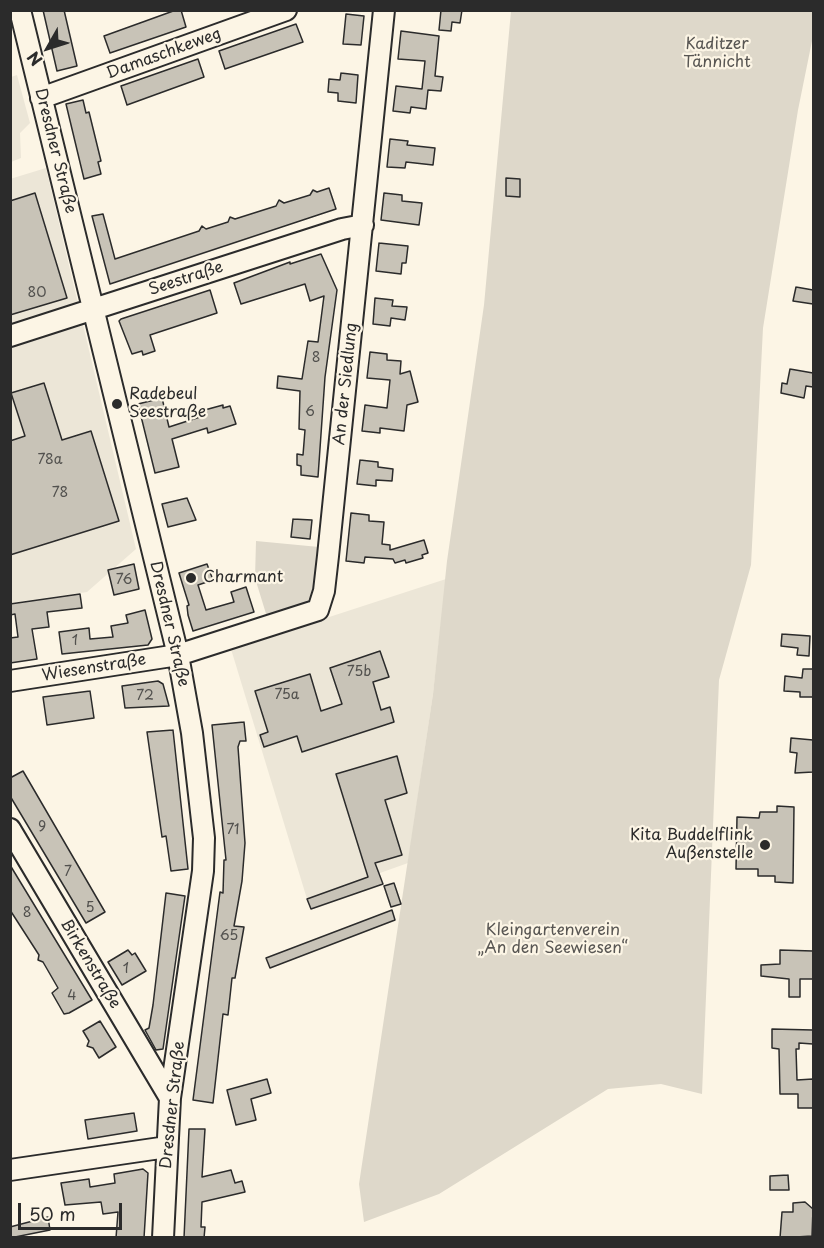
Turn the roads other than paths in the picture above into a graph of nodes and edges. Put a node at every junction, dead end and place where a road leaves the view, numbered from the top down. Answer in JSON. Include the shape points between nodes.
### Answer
{"nodes":[{"id":1,"x":286,"y":10,"type":"edge"},
{"id":2,"x":384,"y":10,"type":"edge"},
{"id":3,"x":21,"y":16,"type":"edge"},
{"id":4,"x":41,"y":98,"type":"junction"},
{"id":5,"x":363,"y":225,"type":"junction"},
{"id":6,"x":94,"y":310,"type":"junction"},
{"id":7,"x":10,"y":336,"type":"edge"},
{"id":8,"x":178,"y":655,"type":"junction"},
{"id":9,"x":10,"y":681,"type":"edge"},
{"id":10,"x":10,"y":830,"type":"edge"},
{"id":11,"x":170,"y":1098,"type":"junction"},
{"id":12,"x":167,"y":1148,"type":"junction"},
{"id":13,"x":10,"y":1170,"type":"edge"},
{"id":14,"x":163,"y":1238,"type":"edge"}],
"edges":[{"from":1,"to":4,"type":"street","name":"Damaschkeweg"},
{"from":2,"to":5,"type":"street","name":"An der Siedlung"},
{"from":3,"to":4,"type":"street","name":"Dresdner Straße"},
{"from":4,"to":6,"type":"street","name":"Dresdner Straße"},
{"from":5,"to":6,"type":"street","name":"Seestraße","via":[[342,228]]},
{"from":5,"to":8,"type":"street","name":"An der Siedlung","via":[[326,579],[318,610]]},
{"from":6,"to":7,"type":"street","name":"Seestraße"},
{"from":6,"to":8,"type":"street","name":"Dresdner Straße"},
{"from":8,"to":9,"type":"street","name":"Wiesenstraße"},
{"from":8,"to":11,"type":"street","name":"Dresdner Straße","via":[[204,838]]},
{"from":10,"to":11,"type":"street","name":"Birkenstraße"},
{"from":11,"to":12,"type":"street","name":"Dresdner Straße"},
{"from":12,"to":13,"type":"street"},
{"from":12,"to":14,"type":"street","name":"Dresdner Straße"}]}
